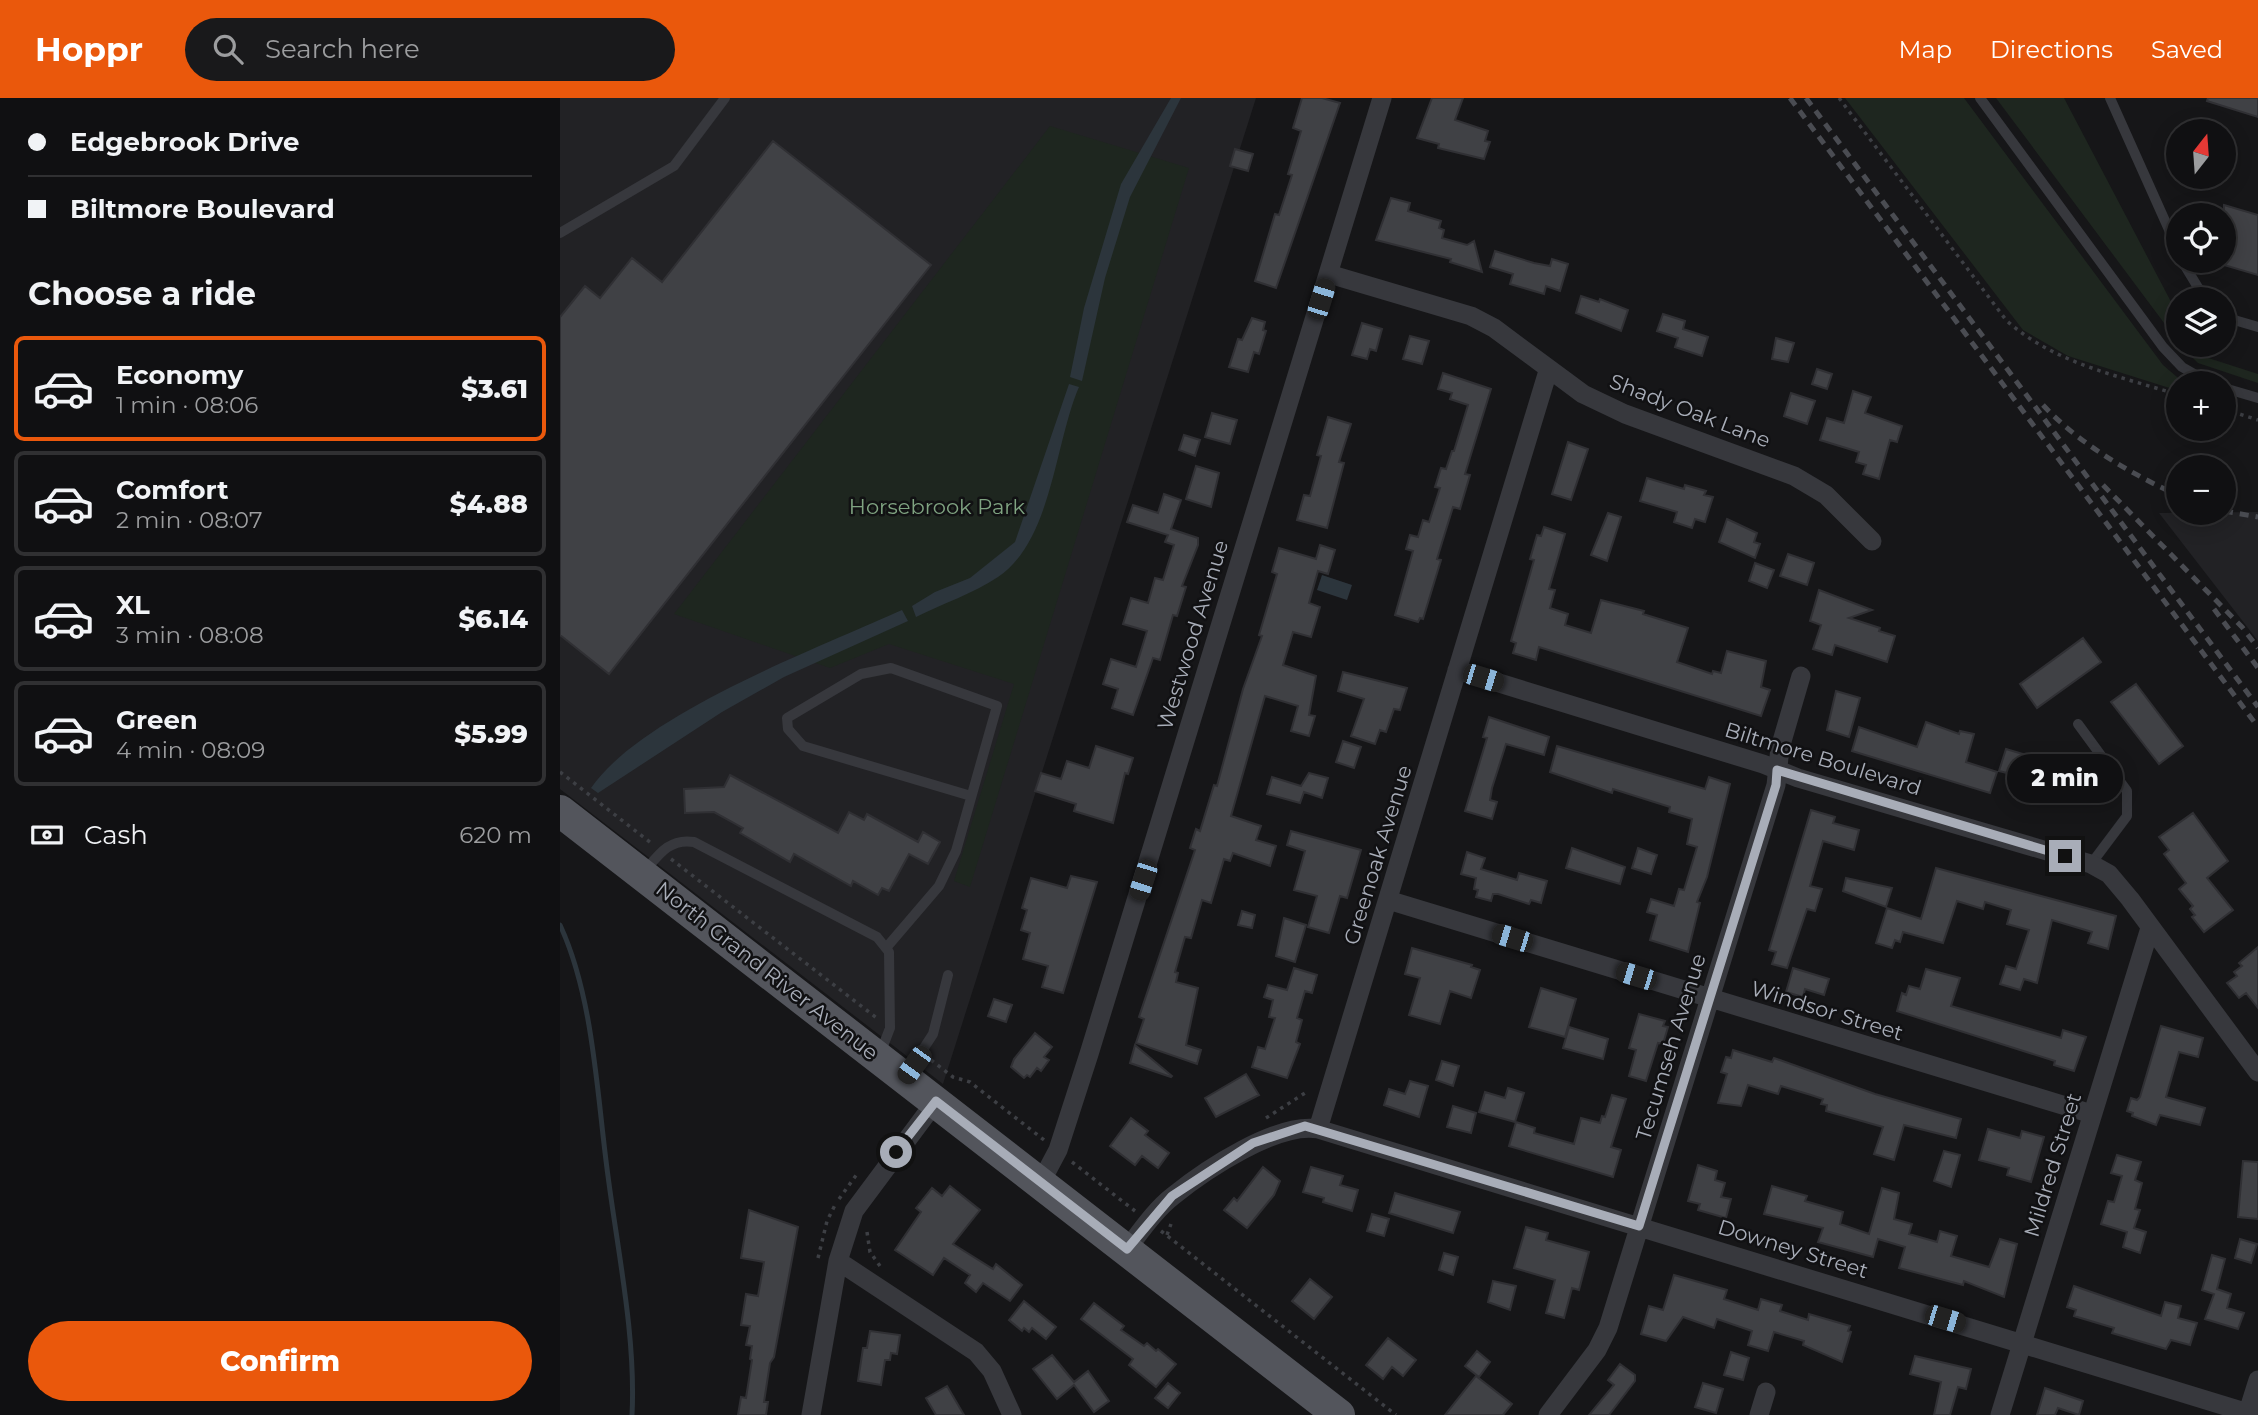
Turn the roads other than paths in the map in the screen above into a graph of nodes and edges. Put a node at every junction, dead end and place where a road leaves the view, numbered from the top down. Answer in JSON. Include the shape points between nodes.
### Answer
{"nodes":[{"id":1,"x":725,"y":98,"type":"edge"},
{"id":2,"x":1382,"y":98,"type":"edge"},
{"id":3,"x":1980,"y":98,"type":"edge"},
{"id":4,"x":2110,"y":98,"type":"edge"},
{"id":5,"x":2166,"y":224,"type":"edge"},
{"id":6,"x":560,"y":233,"type":"edge"},
{"id":7,"x":1329,"y":274,"type":"junction"},
{"id":8,"x":2236,"y":321,"type":"edge"},
{"id":9,"x":2258,"y":327,"type":"edge"},
{"id":10,"x":1548,"y":371,"type":"junction"},
{"id":11,"x":2189,"y":371,"type":"edge"},
{"id":12,"x":2236,"y":392,"type":"edge"},
{"id":13,"x":2258,"y":398,"type":"edge"},
{"id":14,"x":1872,"y":541,"type":"dead end"},
{"id":15,"x":1457,"y":670,"type":"junction"},
{"id":16,"x":1801,"y":676,"type":"dead end"},
{"id":17,"x":2078,"y":724,"type":"dead end"},
{"id":18,"x":1777,"y":770,"type":"junction"},
{"id":19,"x":971,"y":796,"type":"junction"},
{"id":20,"x":560,"y":811,"type":"edge"},
{"id":21,"x":652,"y":863,"type":"junction"},
{"id":22,"x":2091,"y":864,"type":"junction"},
{"id":23,"x":1388,"y":900,"type":"junction"},
{"id":24,"x":2150,"y":928,"type":"junction"},
{"id":25,"x":886,"y":948,"type":"junction"},
{"id":26,"x":948,"y":975,"type":"dead end"},
{"id":27,"x":1710,"y":999,"type":"junction"},
{"id":28,"x":878,"y":1057,"type":"junction"},
{"id":29,"x":914,"y":1065,"type":"junction"},
{"id":30,"x":2258,"y":1072,"type":"edge"},
{"id":31,"x":936,"y":1101,"type":"junction"},
{"id":32,"x":2092,"y":1114,"type":"junction"},
{"id":33,"x":1318,"y":1129,"type":"junction"},
{"id":34,"x":1041,"y":1182,"type":"junction"},
{"id":35,"x":1639,"y":1226,"type":"junction"},
{"id":36,"x":1127,"y":1249,"type":"junction"},
{"id":37,"x":838,"y":1261,"type":"junction"},
{"id":38,"x":2022,"y":1343,"type":"junction"},
{"id":39,"x":2258,"y":1380,"type":"edge"},
{"id":40,"x":1766,"y":1392,"type":"dead end"},
{"id":41,"x":2250,"y":1414,"type":"edge"},
{"id":42,"x":811,"y":1415,"type":"edge"},
{"id":43,"x":1012,"y":1415,"type":"edge"},
{"id":44,"x":1339,"y":1415,"type":"edge"},
{"id":45,"x":1548,"y":1415,"type":"edge"},
{"id":46,"x":1759,"y":1415,"type":"edge"},
{"id":47,"x":2000,"y":1415,"type":"edge"}],
"edges":[{"from":1,"to":6,"type":"lane","via":[[674,166]]},
{"from":2,"to":7,"type":"street","name":"Westwood Avenue"},
{"from":3,"to":11,"type":"lane","via":[[2163,346]]},
{"from":4,"to":5,"type":"lane"},
{"from":7,"to":10,"type":"street","name":"Shady Oak Lane","via":[[1471,316],[1519,344]]},
{"from":7,"to":34,"type":"street","name":"Westwood Avenue","via":[[1058,1150]]},
{"from":8,"to":9,"type":"lane"},
{"from":10,"to":14,"type":"street","name":"Shady Oak Lane","via":[[1625,414],[1794,476],[1826,495]]},
{"from":10,"to":15,"type":"street","name":"Greenoak Avenue"},
{"from":12,"to":13,"type":"lane"},
{"from":15,"to":18,"type":"street","name":"Biltmore Boulevard"},
{"from":15,"to":23,"type":"street","name":"Greenoak Avenue"},
{"from":16,"to":18,"type":"street","name":"Tecumseh Avenue"},
{"from":17,"to":22,"type":"lane","via":[[2127,791],[2127,816]]},
{"from":18,"to":22,"type":"street","name":"Biltmore Boulevard"},
{"from":18,"to":27,"type":"street","name":"Tecumseh Avenue"},
{"from":19,"to":19,"type":"lane","via":[[997,706],[891,668],[861,674],[787,718],[788,729],[803,746]]},
{"from":19,"to":25,"type":"lane","via":[[956,851],[939,886]]},
{"from":20,"to":21,"type":"main road","name":"North Grand River Avenue"},
{"from":21,"to":25,"type":"lane","via":[[674,843],[694,842],[877,937]]},
{"from":21,"to":28,"type":"main road","name":"North Grand River Avenue"},
{"from":22,"to":24,"type":"street","name":"Biltmore Boulevard","via":[[2109,874]]},
{"from":23,"to":27,"type":"street","name":"Windsor Street"},
{"from":23,"to":33,"type":"street","name":"Greenoak Avenue"},
{"from":24,"to":30,"type":"street","name":"Biltmore Boulevard"},
{"from":24,"to":32,"type":"street","name":"Mildred Street"},
{"from":25,"to":28,"type":"lane","via":[[891,1028]]},
{"from":26,"to":29,"type":"lane","via":[[933,1034]]},
{"from":27,"to":32,"type":"street","name":"Windsor Street"},
{"from":27,"to":35,"type":"street","name":"Tecumseh Avenue"},
{"from":28,"to":29,"type":"main road","name":"North Grand River Avenue"},
{"from":29,"to":31,"type":"main road","name":"North Grand River Avenue"},
{"from":31,"to":34,"type":"main road","name":"North Grand River Avenue"},
{"from":31,"to":37,"type":"street","via":[[864,1193]]},
{"from":32,"to":38,"type":"street","name":"Mildred Street"},
{"from":33,"to":35,"type":"street","name":"Downey Street"},
{"from":33,"to":36,"type":"street","via":[[1305,1126],[1253,1143],[1172,1196]]},
{"from":34,"to":36,"type":"main road","name":"North Grand River Avenue"},
{"from":35,"to":38,"type":"street","name":"Downey Street"},
{"from":35,"to":45,"type":"street","name":"Tecumseh Avenue","via":[[1608,1328]]},
{"from":36,"to":44,"type":"main road","name":"North Grand River Avenue"},
{"from":37,"to":42,"type":"street"},
{"from":37,"to":43,"type":"street","via":[[976,1352],[992,1371]]},
{"from":38,"to":41,"type":"street","name":"Downey Street"},
{"from":38,"to":47,"type":"street","name":"Mildred Street"},
{"from":39,"to":41,"type":"street"},
{"from":40,"to":46,"type":"street"}]}
